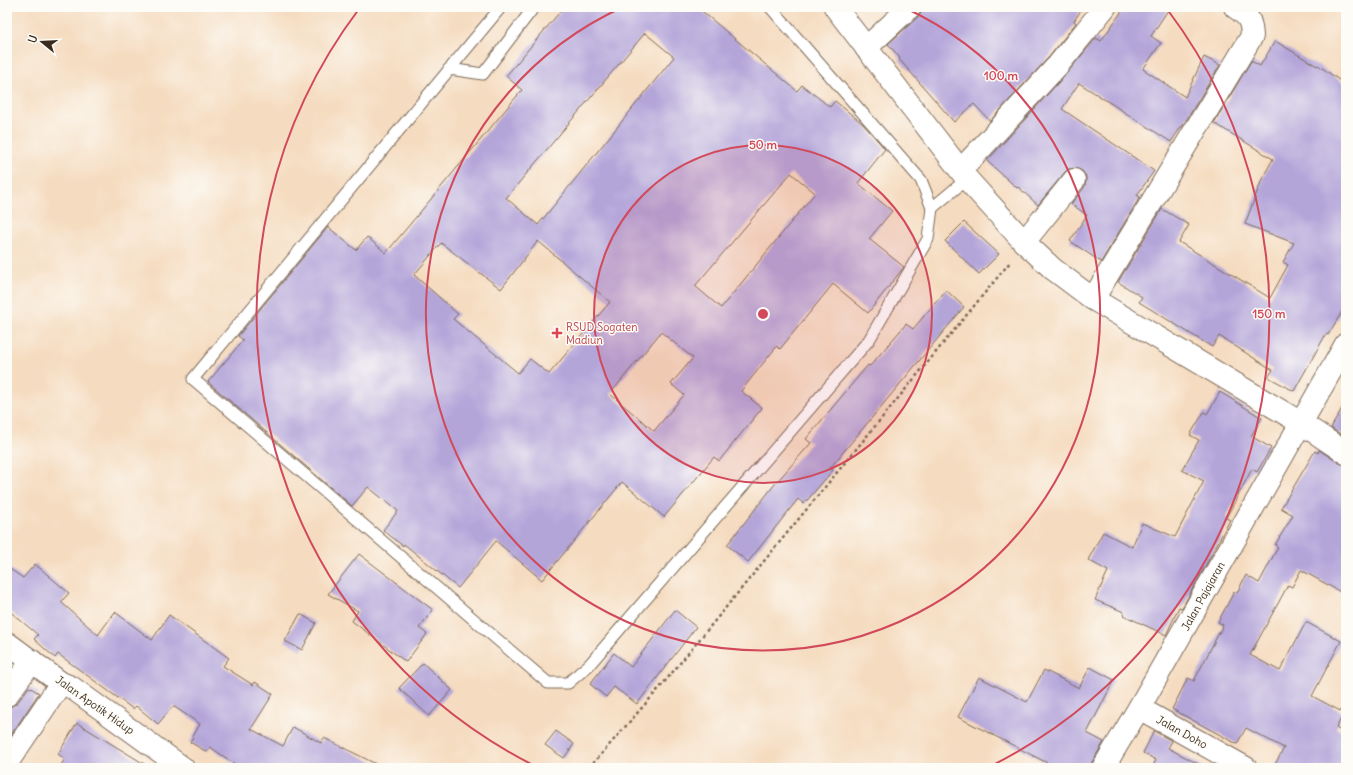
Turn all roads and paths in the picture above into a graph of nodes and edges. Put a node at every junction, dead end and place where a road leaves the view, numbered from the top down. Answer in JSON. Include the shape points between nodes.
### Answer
{"nodes":[{"id":1,"x":500,"y":7,"type":"edge"},
{"id":2,"x":534,"y":7,"type":"edge"},
{"id":3,"x":770,"y":7,"type":"edge"},
{"id":4,"x":835,"y":7,"type":"edge"},
{"id":5,"x":910,"y":7,"type":"edge"},
{"id":6,"x":1105,"y":7,"type":"edge"},
{"id":7,"x":1236,"y":7,"type":"edge"},
{"id":8,"x":866,"y":48,"type":"junction"},
{"id":9,"x":449,"y":69,"type":"junction"},
{"id":10,"x":964,"y":174,"type":"junction"},
{"id":11,"x":1074,"y":180,"type":"dead end"},
{"id":12,"x":932,"y":208,"type":"junction"},
{"id":13,"x":1025,"y":243,"type":"junction"},
{"id":14,"x":1093,"y":299,"type":"junction"},
{"id":15,"x":1346,"y":344,"type":"edge"},
{"id":16,"x":1301,"y":423,"type":"junction"},
{"id":17,"x":1346,"y":453,"type":"edge"},
{"id":18,"x":7,"y":643,"type":"edge"},
{"id":19,"x":32,"y":661,"type":"junction"},
{"id":20,"x":62,"y":683,"type":"junction"},
{"id":21,"x":7,"y":696,"type":"edge"},
{"id":22,"x":1139,"y":708,"type":"junction"},
{"id":23,"x":7,"y":763,"type":"edge"},
{"id":24,"x":183,"y":768,"type":"edge"},
{"id":25,"x":589,"y":768,"type":"edge"},
{"id":26,"x":1103,"y":768,"type":"edge"},
{"id":27,"x":1246,"y":768,"type":"edge"}],
"edges":[{"from":1,"to":9,"type":"lane"},
{"from":2,"to":9,"type":"lane","via":[[483,74]]},
{"from":3,"to":12,"type":"lane","via":[[921,180]]},
{"from":4,"to":8,"type":"street"},
{"from":5,"to":8,"type":"street"},
{"from":6,"to":10,"type":"street"},
{"from":7,"to":14,"type":"street","via":[[1251,22],[1252,36]]},
{"from":8,"to":10,"type":"street"},
{"from":9,"to":12,"type":"lane","via":[[193,379],[548,682],[568,683],[589,665],[869,340],[928,239]]},
{"from":10,"to":12,"type":"lane"},
{"from":10,"to":13,"type":"street"},
{"from":11,"to":13,"type":"street"},
{"from":13,"to":14,"type":"street","via":[[1053,269]]},
{"from":13,"to":25,"type":"path","via":[[662,685]]},
{"from":14,"to":16,"type":"street"},
{"from":15,"to":16,"type":"street","name":"Jalan Pajajaran"},
{"from":16,"to":17,"type":"street"},
{"from":16,"to":22,"type":"street","name":"Jalan Pajajaran"},
{"from":18,"to":19,"type":"street","name":"Jalan Apotik Hidup"},
{"from":19,"to":20,"type":"street","name":"Jalan Apotik Hidup"},
{"from":19,"to":21,"type":"street"},
{"from":20,"to":23,"type":"street"},
{"from":20,"to":24,"type":"street","name":"Jalan Apotik Hidup","via":[[71,686]]},
{"from":22,"to":26,"type":"street","name":"Jalan Pajajaran"},
{"from":22,"to":27,"type":"street","name":"Jalan Doho"}]}
